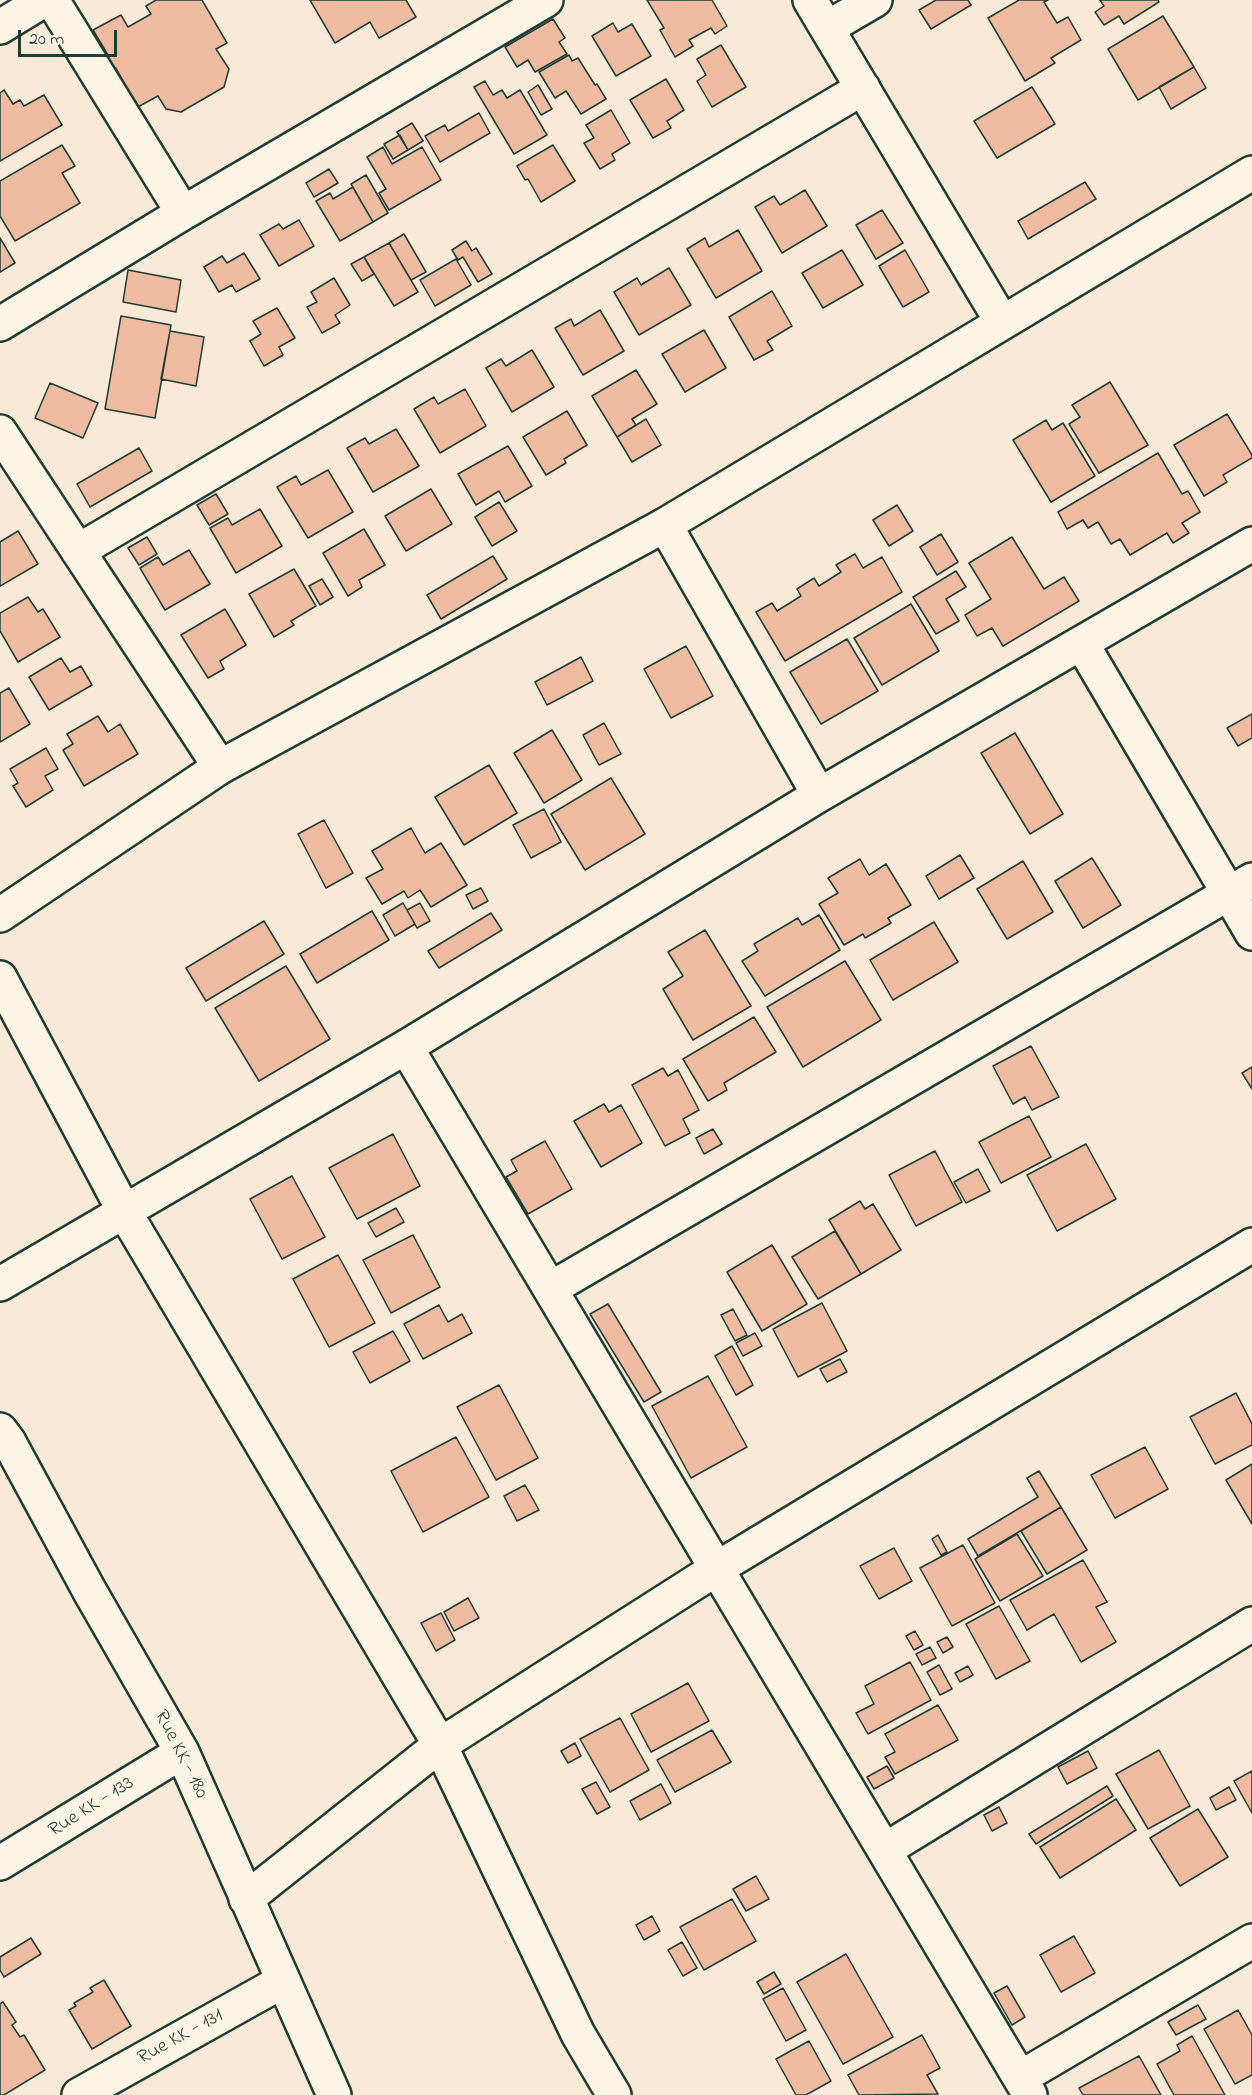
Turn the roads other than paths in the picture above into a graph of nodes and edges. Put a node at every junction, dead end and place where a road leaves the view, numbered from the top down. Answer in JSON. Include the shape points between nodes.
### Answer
{"nodes":[{"id":1,"x":44,"y":0,"type":"edge"},
{"id":2,"x":52,"y":0,"type":"edge"},
{"id":3,"x":546,"y":0,"type":"edge"},
{"id":4,"x":810,"y":0,"type":"edge"},
{"id":5,"x":875,"y":0,"type":"edge"},
{"id":6,"x":0,"y":27,"type":"edge"},
{"id":7,"x":827,"y":28,"type":"junction"},
{"id":8,"x":862,"y":88,"type":"junction"},
{"id":9,"x":1252,"y":172,"type":"edge"},
{"id":10,"x":183,"y":213,"type":"junction"},
{"id":11,"x":1002,"y":322,"type":"junction"},
{"id":12,"x":0,"y":324,"type":"edge"},
{"id":13,"x":0,"y":432,"type":"edge"},
{"id":14,"x":665,"y":525,"type":"junction"},
{"id":15,"x":1252,"y":544,"type":"edge"},
{"id":16,"x":78,"y":551,"type":"junction"},
{"id":17,"x":1082,"y":644,"type":"junction"},
{"id":18,"x":220,"y":767,"type":"junction"},
{"id":19,"x":819,"y":795,"type":"junction"},
{"id":20,"x":1241,"y":887,"type":"edge"},
{"id":21,"x":0,"y":915,"type":"edge"},
{"id":22,"x":1252,"y":933,"type":"edge"},
{"id":23,"x":0,"y":978,"type":"edge"},
{"id":24,"x":406,"y":1047,"type":"junction"},
{"id":25,"x":124,"y":1211,"type":"junction"},
{"id":26,"x":1252,"y":1245,"type":"edge"},
{"id":27,"x":0,"y":1284,"type":"edge"},
{"id":28,"x":550,"y":1289,"type":"junction"},
{"id":29,"x":3,"y":1440,"type":"edge"},
{"id":30,"x":716,"y":1569,"type":"junction"},
{"id":31,"x":1252,"y":1624,"type":"edge"},
{"id":32,"x":440,"y":1745,"type":"junction"},
{"id":33,"x":182,"y":1752,"type":"junction"},
{"id":34,"x":885,"y":1850,"type":"junction"},
{"id":35,"x":0,"y":1863,"type":"edge"},
{"id":36,"x":246,"y":1899,"type":"junction"},
{"id":37,"x":1252,"y":1941,"type":"edge"},
{"id":38,"x":283,"y":1981,"type":"junction"},
{"id":39,"x":1025,"y":2086,"type":"edge"},
{"id":40,"x":79,"y":2095,"type":"edge"},
{"id":41,"x":334,"y":2095,"type":"edge"},
{"id":42,"x":614,"y":2095,"type":"edge"}],
"edges":[{"from":1,"to":6,"type":"street"},
{"from":2,"to":10,"type":"street"},
{"from":3,"to":10,"type":"street"},
{"from":4,"to":7,"type":"street"},
{"from":5,"to":7,"type":"street"},
{"from":7,"to":8,"type":"street"},
{"from":8,"to":11,"type":"street"},
{"from":8,"to":16,"type":"street"},
{"from":9,"to":11,"type":"street"},
{"from":10,"to":12,"type":"street"},
{"from":11,"to":14,"type":"street"},
{"from":13,"to":16,"type":"street"},
{"from":14,"to":18,"type":"street"},
{"from":14,"to":19,"type":"street"},
{"from":15,"to":17,"type":"street"},
{"from":16,"to":18,"type":"street"},
{"from":17,"to":19,"type":"street"},
{"from":17,"to":20,"type":"street"},
{"from":18,"to":21,"type":"street"},
{"from":19,"to":24,"type":"street"},
{"from":20,"to":22,"type":"street"},
{"from":20,"to":28,"type":"street"},
{"from":23,"to":25,"type":"street"},
{"from":24,"to":25,"type":"street"},
{"from":24,"to":28,"type":"street"},
{"from":25,"to":27,"type":"street"},
{"from":25,"to":32,"type":"street"},
{"from":26,"to":30,"type":"street"},
{"from":28,"to":30,"type":"street"},
{"from":29,"to":33,"type":"street","name":"Rue KK - 180"},
{"from":30,"to":32,"type":"street"},
{"from":30,"to":34,"type":"street"},
{"from":31,"to":34,"type":"street"},
{"from":32,"to":36,"type":"street"},
{"from":32,"to":42,"type":"street","via":[[578,2034]]},
{"from":33,"to":35,"type":"street","name":"Rue KK - 133"},
{"from":33,"to":36,"type":"street","name":"Rue KK - 180"},
{"from":34,"to":39,"type":"street"},
{"from":36,"to":38,"type":"street","name":"Rue KK - 180"},
{"from":37,"to":39,"type":"street"},
{"from":38,"to":40,"type":"street","name":"Rue KK - 131"},
{"from":38,"to":41,"type":"street","name":"Rue KK - 180"}]}
